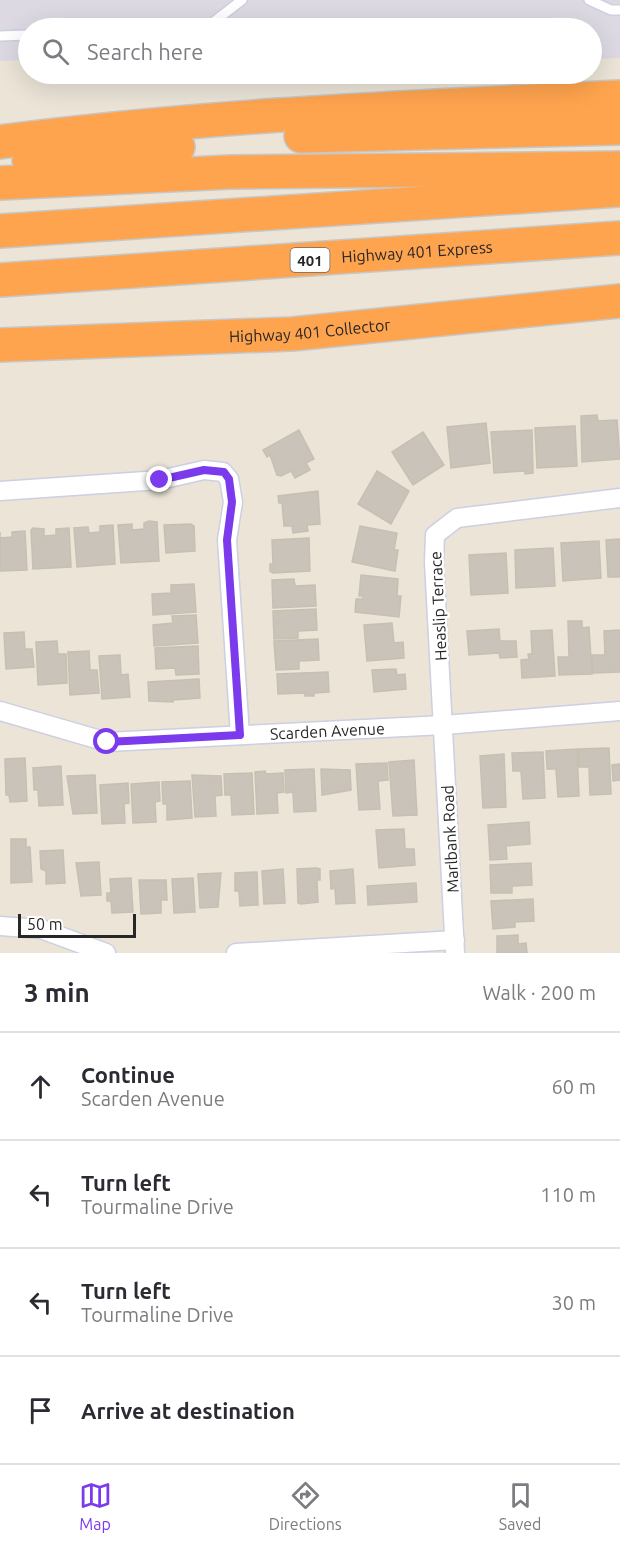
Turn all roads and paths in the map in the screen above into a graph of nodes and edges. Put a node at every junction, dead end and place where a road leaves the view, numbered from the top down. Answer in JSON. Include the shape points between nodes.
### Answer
{"nodes":[{"id":1,"x":242,"y":0,"type":"edge"},
{"id":2,"x":589,"y":0,"type":"edge"},
{"id":3,"x":620,"y":10,"type":"edge"},
{"id":4,"x":219,"y":18,"type":"edge"},
{"id":5,"x":18,"y":35,"type":"edge"},
{"id":6,"x":0,"y":36,"type":"edge"},
{"id":7,"x":620,"y":97,"type":"edge"},
{"id":8,"x":620,"y":128,"type":"edge"},
{"id":9,"x":0,"y":142,"type":"edge"},
{"id":10,"x":0,"y":163,"type":"edge"},
{"id":11,"x":620,"y":168,"type":"edge"},
{"id":12,"x":0,"y":183,"type":"edge"},
{"id":13,"x":620,"y":190,"type":"edge"},
{"id":14,"x":0,"y":231,"type":"edge"},
{"id":15,"x":620,"y":238,"type":"edge"},
{"id":16,"x":0,"y":280,"type":"edge"},
{"id":17,"x":620,"y":301,"type":"edge"},
{"id":18,"x":0,"y":345,"type":"edge"},
{"id":19,"x":0,"y":491,"type":"edge"},
{"id":20,"x":620,"y":498,"type":"edge"},
{"id":21,"x":0,"y":711,"type":"edge"},
{"id":22,"x":620,"y":711,"type":"edge"},
{"id":23,"x":444,"y":725,"type":"junction"},
{"id":24,"x":240,"y":735,"type":"junction"},
{"id":25,"x":0,"y":926,"type":"edge"},
{"id":26,"x":455,"y":947,"type":"edge"},
{"id":27,"x":106,"y":953,"type":"edge"},
{"id":28,"x":236,"y":953,"type":"edge"}],
"edges":[{"from":1,"to":4,"type":"lane"},
{"from":2,"to":3,"type":"lane"},
{"from":5,"to":6,"type":"lane"},
{"from":7,"to":9,"type":"highway","via":[[333,110]]},
{"from":8,"to":10,"type":"highway","via":[[328,133]]},
{"from":11,"to":12,"type":"highway","via":[[231,172]]},
{"from":13,"to":14,"type":"highway"},
{"from":15,"to":16,"type":"highway","name":"Highway 401 Express","number":"401"},
{"from":17,"to":18,"type":"highway","name":"Highway 401 Collector","via":[[292,334]]},
{"from":19,"to":24,"type":"street","via":[[160,480],[204,470],[224,472],[229,479],[232,502],[227,540]]},
{"from":20,"to":23,"type":"street","name":"Heaslip Terrace","via":[[457,518],[435,535]]},
{"from":21,"to":24,"type":"street","name":"Scarden Avenue","via":[[107,742]]},
{"from":22,"to":23,"type":"street","name":"Scarden Avenue"},
{"from":23,"to":24,"type":"street","name":"Scarden Avenue"},
{"from":23,"to":26,"type":"street","name":"Marlbank Road"},
{"from":25,"to":27,"type":"street","via":[[41,929]]},
{"from":26,"to":28,"type":"street"}]}
